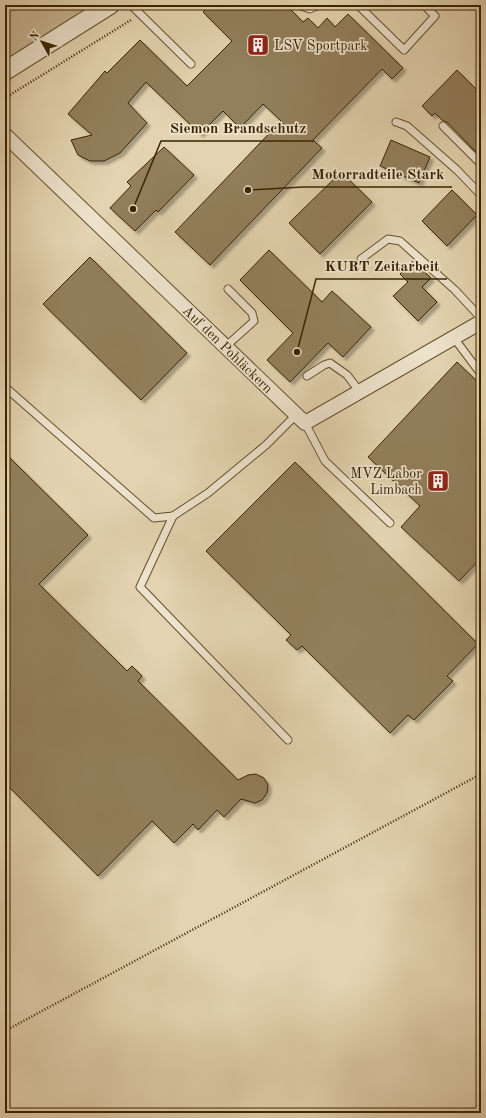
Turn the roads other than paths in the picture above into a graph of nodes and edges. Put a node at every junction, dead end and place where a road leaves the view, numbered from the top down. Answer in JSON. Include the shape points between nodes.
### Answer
{"nodes":[{"id":1,"x":110,"y":5,"type":"edge"},
{"id":2,"x":131,"y":5,"type":"edge"},
{"id":3,"x":298,"y":5,"type":"edge"},
{"id":4,"x":319,"y":5,"type":"edge"},
{"id":5,"x":358,"y":5,"type":"edge"},
{"id":6,"x":424,"y":5,"type":"edge"},
{"id":7,"x":191,"y":64,"type":"dead end"},
{"id":8,"x":5,"y":71,"type":"edge"},
{"id":9,"x":396,"y":122,"type":"dead end"},
{"id":10,"x":443,"y":126,"type":"dead end"},
{"id":11,"x":5,"y":135,"type":"edge"},
{"id":12,"x":481,"y":164,"type":"edge"},
{"id":13,"x":481,"y":195,"type":"edge"},
{"id":14,"x":361,"y":259,"type":"dead end"},
{"id":15,"x":228,"y":289,"type":"dead end"},
{"id":16,"x":481,"y":318,"type":"edge"},
{"id":17,"x":481,"y":322,"type":"edge"},
{"id":18,"x":454,"y":338,"type":"junction"},
{"id":19,"x":226,"y":347,"type":"junction"},
{"id":20,"x":481,"y":374,"type":"edge"},
{"id":21,"x":307,"y":376,"type":"dead end"},
{"id":22,"x":5,"y":387,"type":"edge"},
{"id":23,"x":360,"y":392,"type":"junction"},
{"id":24,"x":301,"y":419,"type":"junction"},
{"id":25,"x":172,"y":516,"type":"junction"},
{"id":26,"x":390,"y":523,"type":"dead end"},
{"id":27,"x":288,"y":740,"type":"dead end"}],
"edges":[{"from":1,"to":8,"type":"street"},
{"from":2,"to":7,"type":"lane"},
{"from":3,"to":4,"type":"lane","via":[[310,9]]},
{"from":5,"to":6,"type":"lane","via":[[404,50],[436,16]]},
{"from":9,"to":13,"type":"lane","via":[[407,126]]},
{"from":10,"to":12,"type":"lane"},
{"from":11,"to":19,"type":"street","name":"Auf den Pohläckern"},
{"from":14,"to":16,"type":"lane","via":[[388,239],[400,241],[455,290]]},
{"from":15,"to":19,"type":"lane","via":[[252,313],[254,322]]},
{"from":17,"to":18,"type":"street"},
{"from":18,"to":20,"type":"lane"},
{"from":18,"to":23,"type":"street"},
{"from":19,"to":24,"type":"street","name":"Auf den Pohläckern"},
{"from":21,"to":23,"type":"lane","via":[[330,364],[347,375]]},
{"from":22,"to":25,"type":"lane","via":[[154,518]]},
{"from":23,"to":24,"type":"street"},
{"from":24,"to":25,"type":"lane","via":[[208,493]]},
{"from":24,"to":26,"type":"lane","via":[[325,461]]},
{"from":25,"to":27,"type":"lane","via":[[140,587]]}]}
